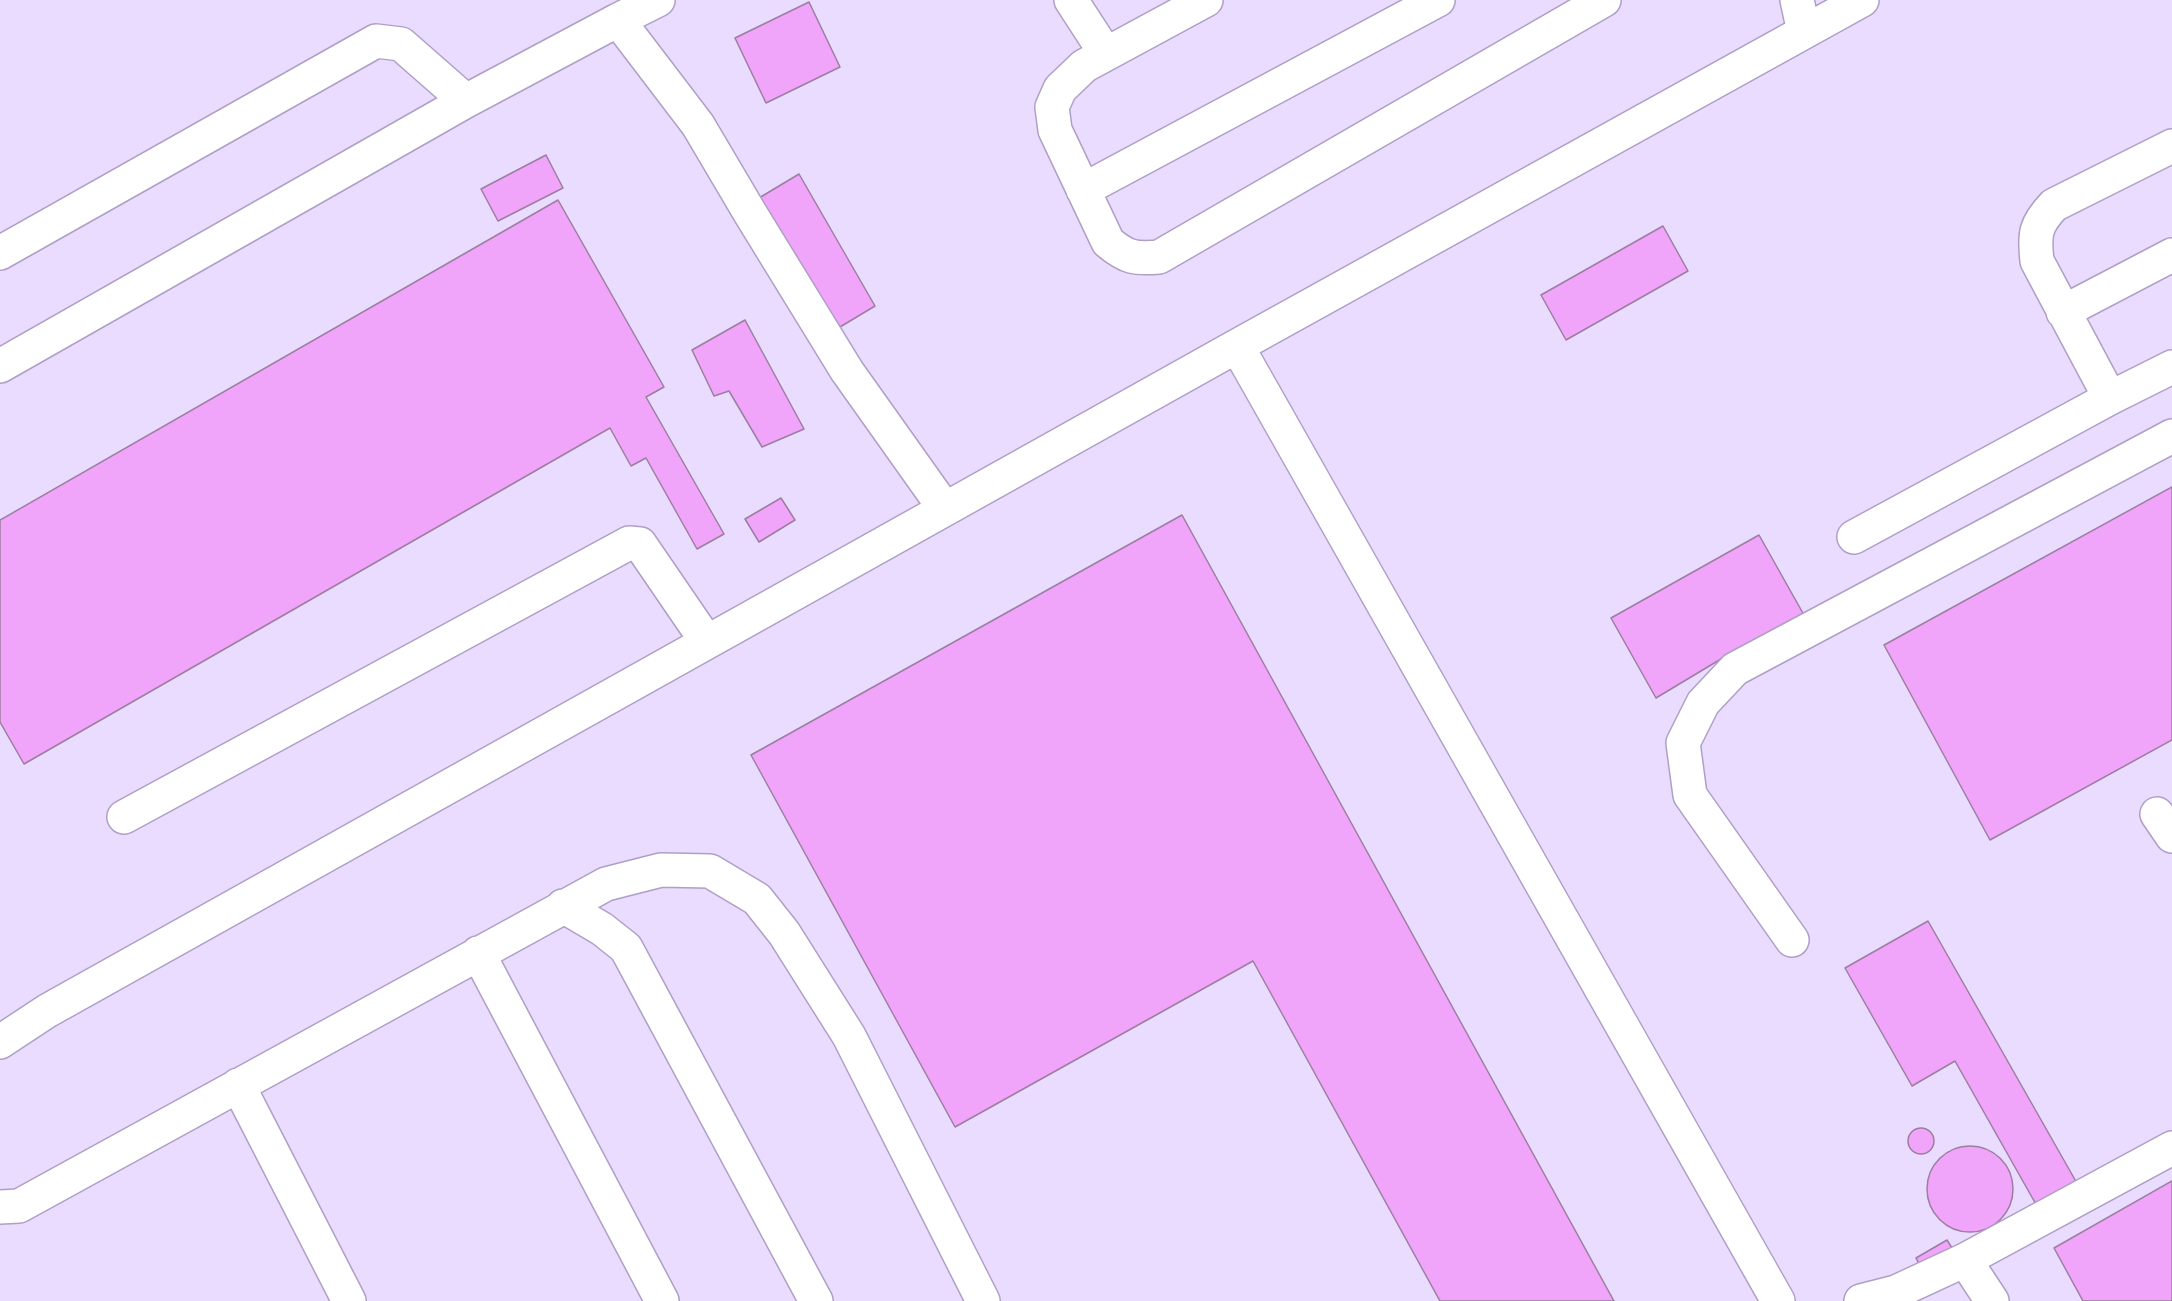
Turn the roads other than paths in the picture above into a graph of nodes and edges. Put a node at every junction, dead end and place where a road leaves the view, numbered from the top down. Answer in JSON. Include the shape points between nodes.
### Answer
{"nodes":[{"id":1,"x":658,"y":0,"type":"edge"},
{"id":2,"x":1071,"y":0,"type":"edge"},
{"id":3,"x":1206,"y":0,"type":"edge"},
{"id":4,"x":1438,"y":0,"type":"edge"},
{"id":5,"x":1604,"y":0,"type":"edge"},
{"id":6,"x":1797,"y":0,"type":"edge"},
{"id":7,"x":1860,"y":0,"type":"edge"},
{"id":8,"x":618,"y":20,"type":"junction"},
{"id":9,"x":1804,"y":32,"type":"junction"},
{"id":10,"x":1106,"y":54,"type":"junction"},
{"id":11,"x":466,"y":101,"type":"junction"},
{"id":12,"x":2172,"y":146,"type":"edge"},
{"id":13,"x":1083,"y":190,"type":"junction"},
{"id":14,"x":0,"y":253,"type":"edge"},
{"id":15,"x":2172,"y":255,"type":"edge"},
{"id":16,"x":2063,"y":312,"type":"junction"},
{"id":17,"x":1237,"y":345,"type":"junction"},
{"id":18,"x":0,"y":366,"type":"edge"},
{"id":19,"x":2172,"y":366,"type":"edge"},
{"id":20,"x":2110,"y":398,"type":"junction"},
{"id":21,"x":2172,"y":436,"type":"edge"},
{"id":22,"x":945,"y":509,"type":"junction"},
{"id":23,"x":1854,"y":537,"type":"dead end"},
{"id":24,"x":707,"y":642,"type":"junction"},
{"id":25,"x":124,"y":817,"type":"dead end"},
{"id":26,"x":563,"y":906,"type":"junction"},
{"id":27,"x":1792,"y":940,"type":"dead end"},
{"id":28,"x":478,"y":953,"type":"junction"},
{"id":29,"x":0,"y":1042,"type":"edge"},
{"id":30,"x":238,"y":1085,"type":"junction"},
{"id":31,"x":2172,"y":1148,"type":"edge"},
{"id":32,"x":0,"y":1207,"type":"edge"},
{"id":33,"x":1965,"y":1260,"type":"junction"},
{"id":34,"x":349,"y":1301,"type":"edge"},
{"id":35,"x":662,"y":1301,"type":"edge"},
{"id":36,"x":816,"y":1301,"type":"edge"},
{"id":37,"x":983,"y":1301,"type":"edge"},
{"id":38,"x":1778,"y":1301,"type":"edge"},
{"id":39,"x":1860,"y":1301,"type":"edge"},
{"id":40,"x":1992,"y":1301,"type":"edge"}],
"edges":[{"from":1,"to":8,"type":"street"},
{"from":2,"to":10,"type":"street"},
{"from":3,"to":10,"type":"street"},
{"from":4,"to":13,"type":"street"},
{"from":5,"to":13,"type":"street","via":[[1159,257],[1139,259],[1122,254],[1108,242]]},
{"from":6,"to":9,"type":"street"},
{"from":7,"to":9,"type":"street"},
{"from":8,"to":11,"type":"street"},
{"from":8,"to":22,"type":"street","via":[[698,125],[847,371]]},
{"from":9,"to":17,"type":"street"},
{"from":10,"to":13,"type":"street","via":[[1084,66],[1060,89],[1052,107],[1055,130]]},
{"from":11,"to":14,"type":"street","via":[[401,44],[376,41]]},
{"from":11,"to":18,"type":"street"},
{"from":12,"to":16,"type":"street","via":[[2054,205],[2040,220],[2034,241],[2037,261]]},
{"from":15,"to":16,"type":"street"},
{"from":16,"to":20,"type":"street"},
{"from":17,"to":22,"type":"street"},
{"from":17,"to":38,"type":"street"},
{"from":19,"to":20,"type":"street"},
{"from":20,"to":23,"type":"street"},
{"from":21,"to":27,"type":"street","via":[[1735,669],[1703,703],[1683,743],[1690,795]]},
{"from":22,"to":24,"type":"street"},
{"from":24,"to":25,"type":"street","via":[[640,544],[629,543]]},
{"from":24,"to":29,"type":"street","via":[[47,1011]]},
{"from":26,"to":28,"type":"street"},
{"from":26,"to":36,"type":"street","via":[[626,948]]},
{"from":26,"to":37,"type":"street","via":[[606,884],[661,870],[710,871],[757,899],[784,933],[849,1036]]},
{"from":28,"to":30,"type":"street"},
{"from":28,"to":35,"type":"street"},
{"from":30,"to":32,"type":"street","via":[[19,1206]]},
{"from":30,"to":34,"type":"street"},
{"from":31,"to":33,"type":"street"},
{"from":33,"to":39,"type":"street","via":[[1896,1292]]},
{"from":33,"to":40,"type":"street"}]}
